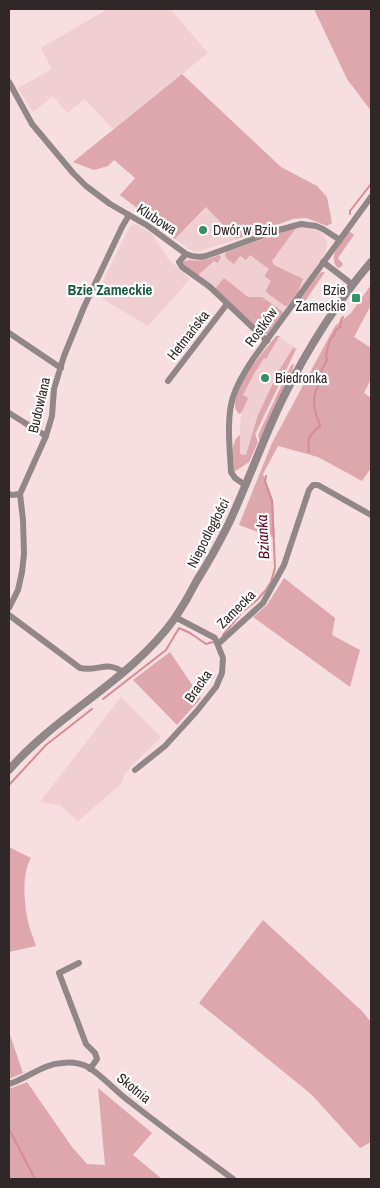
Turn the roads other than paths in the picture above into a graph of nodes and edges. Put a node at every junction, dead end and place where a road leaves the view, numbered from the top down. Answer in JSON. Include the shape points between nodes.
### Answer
{"nodes":[{"id":1,"x":9,"y":82,"type":"edge"},
{"id":2,"x":371,"y":197,"type":"edge"},
{"id":3,"x":129,"y":216,"type":"junction"},
{"id":4,"x":340,"y":240,"type":"junction"},
{"id":5,"x":186,"y":254,"type":"junction"},
{"id":6,"x":323,"y":262,"type":"junction"},
{"id":7,"x":371,"y":262,"type":"edge"},
{"id":8,"x":353,"y":285,"type":"junction"},
{"id":9,"x":227,"y":304,"type":"junction"},
{"id":10,"x":9,"y":333,"type":"edge"},
{"id":11,"x":267,"y":341,"type":"junction"},
{"id":12,"x":61,"y":368,"type":"junction"},
{"id":13,"x":168,"y":382,"type":"dead end"},
{"id":14,"x":9,"y":413,"type":"edge"},
{"id":15,"x":46,"y":436,"type":"junction"},
{"id":16,"x":245,"y":485,"type":"junction"},
{"id":17,"x":9,"y":494,"type":"edge"},
{"id":18,"x":20,"y":494,"type":"junction"},
{"id":19,"x":371,"y":515,"type":"edge"},
{"id":20,"x":9,"y":608,"type":"edge"},
{"id":21,"x":9,"y":615,"type":"edge"},
{"id":22,"x":175,"y":617,"type":"junction"},
{"id":23,"x":218,"y":644,"type":"junction"},
{"id":24,"x":123,"y":672,"type":"junction"},
{"id":25,"x":9,"y":770,"type":"edge"},
{"id":26,"x":135,"y":770,"type":"dead end"},
{"id":27,"x":79,"y":962,"type":"dead end"},
{"id":28,"x":90,"y":1069,"type":"junction"},
{"id":29,"x":9,"y":1084,"type":"edge"},
{"id":30,"x":233,"y":1179,"type":"edge"}],
"edges":[{"from":1,"to":3,"type":"street","name":"Klubowa","via":[[32,124],[74,173],[96,194]]},
{"from":2,"to":4,"type":"street","name":"Rostków"},
{"from":3,"to":5,"type":"street","name":"Klubowa"},
{"from":3,"to":12,"type":"street","name":"Budowlana","via":[[84,307]]},
{"from":4,"to":5,"type":"street","via":[[316,226],[301,224],[199,258]]},
{"from":4,"to":6,"type":"street","name":"Rostków"},
{"from":5,"to":9,"type":"street","name":"Hetmańska","via":[[180,265]]},
{"from":6,"to":8,"type":"street"},
{"from":6,"to":11,"type":"street","name":"Rostków"},
{"from":7,"to":8,"type":"street","name":"Niepodległości"},
{"from":8,"to":16,"type":"street","name":"Niepodległości","via":[[296,374]]},
{"from":9,"to":11,"type":"street","name":"Hetmańska"},
{"from":9,"to":13,"type":"street","name":"Hetmańska"},
{"from":10,"to":12,"type":"street"},
{"from":11,"to":16,"type":"street","name":"Rostków","via":[[241,379],[230,410],[231,472]]},
{"from":12,"to":15,"type":"street","name":"Budowlana"},
{"from":14,"to":15,"type":"street"},
{"from":15,"to":18,"type":"street","name":"Budowlana"},
{"from":16,"to":22,"type":"street","name":"Niepodległości","via":[[229,522]]},
{"from":17,"to":18,"type":"street"},
{"from":18,"to":20,"type":"street","via":[[24,554],[18,590]]},
{"from":19,"to":23,"type":"street","name":"Zamecka","via":[[313,485],[284,565],[263,603]]},
{"from":21,"to":24,"type":"street","via":[[80,668],[110,666]]},
{"from":22,"to":23,"type":"street","via":[[215,638]]},
{"from":22,"to":24,"type":"street","name":"Niepodległości","via":[[155,642]]},
{"from":23,"to":26,"type":"street","name":"Bracka","via":[[223,658],[216,687],[165,746]]},
{"from":24,"to":25,"type":"street","name":"Niepodległości","via":[[38,740]]},
{"from":27,"to":28,"type":"street","via":[[59,973],[86,1044],[96,1053],[97,1059]]},
{"from":28,"to":29,"type":"street","name":"Skotnia","via":[[78,1063],[59,1063]]},
{"from":28,"to":30,"type":"street","name":"Skotnia"}]}
